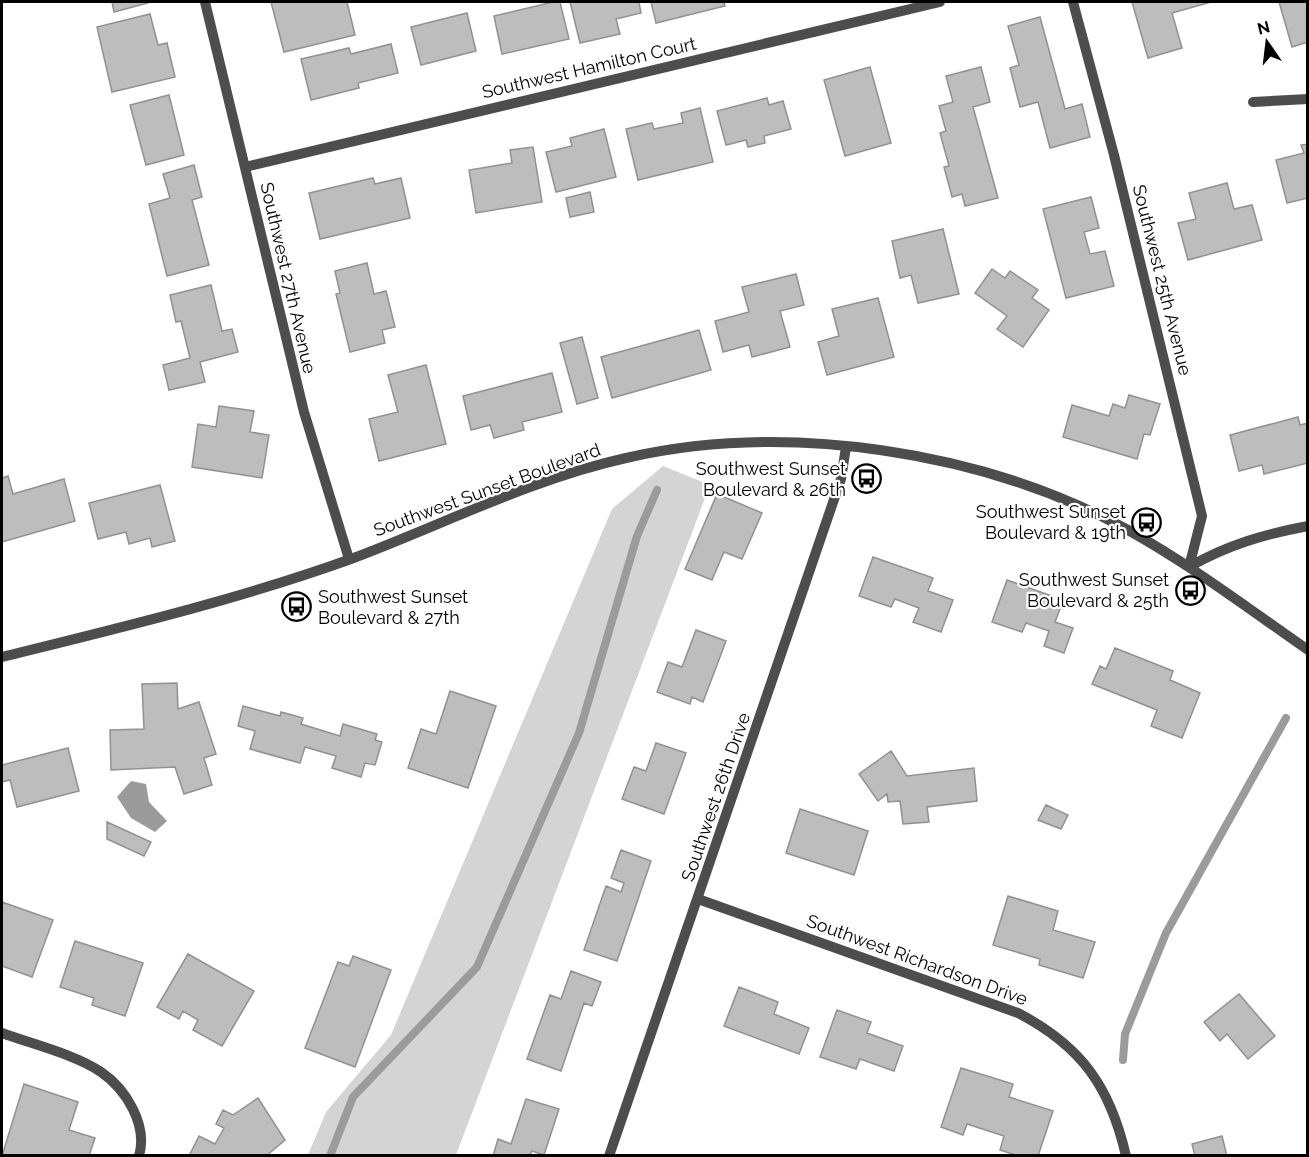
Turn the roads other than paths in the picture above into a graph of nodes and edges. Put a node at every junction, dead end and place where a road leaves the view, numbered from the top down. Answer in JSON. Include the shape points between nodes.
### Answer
{"nodes":[{"id":1,"x":205,"y":2,"type":"edge"},
{"id":2,"x":940,"y":2,"type":"edge"},
{"id":3,"x":1073,"y":2,"type":"edge"},
{"id":4,"x":1308,"y":99,"type":"edge"},
{"id":5,"x":1253,"y":102,"type":"dead end"},
{"id":6,"x":245,"y":167,"type":"junction"},
{"id":7,"x":846,"y":447,"type":"junction"},
{"id":8,"x":1308,"y":525,"type":"edge"},
{"id":9,"x":350,"y":559,"type":"junction"},
{"id":10,"x":1189,"y":567,"type":"junction"},
{"id":11,"x":1308,"y":650,"type":"edge"},
{"id":12,"x":2,"y":657,"type":"edge"},
{"id":13,"x":698,"y":899,"type":"junction"},
{"id":14,"x":2,"y":1033,"type":"edge"},
{"id":15,"x":139,"y":1155,"type":"edge"},
{"id":16,"x":609,"y":1155,"type":"edge"},
{"id":17,"x":1126,"y":1155,"type":"edge"}],
"edges":[{"from":1,"to":6,"type":"street","name":"Southwest 27th Avenue"},
{"from":2,"to":6,"type":"street","name":"Southwest Hamilton Court"},
{"from":3,"to":10,"type":"street","name":"Southwest 25th Avenue","via":[[1202,516]]},
{"from":4,"to":5,"type":"street"},
{"from":6,"to":9,"type":"street","name":"Southwest 27th Avenue","via":[[303,412]]},
{"from":7,"to":9,"type":"street","name":"Southwest Sunset Boulevard","via":[[741,443],[626,458],[570,474]]},
{"from":7,"to":10,"type":"street","name":"Southwest Sunset Boulevard","via":[[912,455],[1042,492],[1125,529]]},
{"from":7,"to":13,"type":"street","name":"Southwest 26th Drive","via":[[841,479]]},
{"from":8,"to":10,"type":"street","via":[[1221,549]]},
{"from":9,"to":12,"type":"street","name":"Southwest Sunset Boulevard","via":[[203,606]]},
{"from":10,"to":11,"type":"street","name":"Southwest Sunset Boulevard"},
{"from":13,"to":16,"type":"street","name":"Southwest 26th Drive"},
{"from":13,"to":17,"type":"street","name":"Southwest Richardson Drive","via":[[1018,1013],[1047,1028],[1093,1073],[1109,1100]]},
{"from":14,"to":15,"type":"street","via":[[100,1072],[116,1085],[137,1114],[142,1147]]}]}
